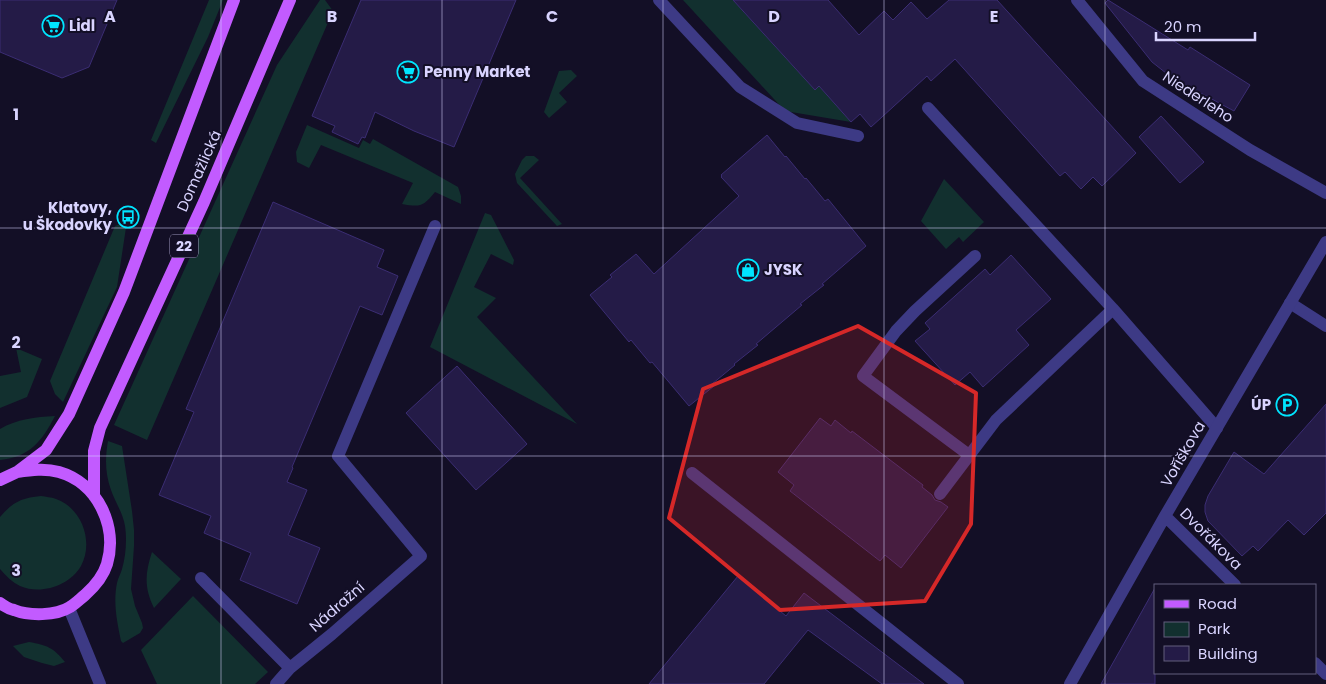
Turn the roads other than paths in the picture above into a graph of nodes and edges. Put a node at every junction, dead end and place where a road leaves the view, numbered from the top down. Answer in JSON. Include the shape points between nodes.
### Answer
{"nodes":[{"id":1,"x":234,"y":0,"type":"edge"},
{"id":2,"x":290,"y":0,"type":"edge"},
{"id":3,"x":659,"y":0,"type":"edge"},
{"id":4,"x":1077,"y":0,"type":"edge"},
{"id":5,"x":928,"y":108,"type":"dead end"},
{"id":6,"x":858,"y":136,"type":"dead end"},
{"id":7,"x":1326,"y":192,"type":"edge"},
{"id":8,"x":435,"y":226,"type":"dead end"},
{"id":9,"x":1326,"y":242,"type":"edge"},
{"id":10,"x":975,"y":256,"type":"dead end"},
{"id":11,"x":1290,"y":303,"type":"junction"},
{"id":12,"x":1113,"y":309,"type":"junction"},
{"id":13,"x":1326,"y":326,"type":"edge"},
{"id":14,"x":1217,"y":428,"type":"junction"},
{"id":15,"x":969,"y":456,"type":"junction"},
{"id":16,"x":17,"y":472,"type":"junction"},
{"id":17,"x":692,"y":474,"type":"dead end"},
{"id":18,"x":0,"y":480,"type":"edge"},
{"id":19,"x":940,"y":494,"type":"dead end"},
{"id":20,"x":94,"y":496,"type":"junction"},
{"id":21,"x":1165,"y":516,"type":"junction"},
{"id":22,"x":200,"y":578,"type":"dead end"},
{"id":23,"x":1234,"y":584,"type":"edge"},
{"id":24,"x":0,"y":603,"type":"edge"},
{"id":25,"x":69,"y":608,"type":"junction"},
{"id":26,"x":1316,"y":665,"type":"edge"},
{"id":27,"x":290,"y":668,"type":"junction"},
{"id":28,"x":1326,"y":674,"type":"edge"},
{"id":29,"x":100,"y":684,"type":"edge"},
{"id":30,"x":276,"y":684,"type":"edge"},
{"id":31,"x":958,"y":684,"type":"edge"},
{"id":32,"x":1070,"y":684,"type":"edge"}],
"edges":[{"from":1,"to":16,"type":"main road","name":"Domažlická","number":"22","via":[[124,292],[69,414],[46,450]]},
{"from":2,"to":20,"type":"main road","name":"Domažlická","number":"22","via":[[204,202],[100,428],[94,451]]},
{"from":3,"to":6,"type":"street","via":[[740,87],[797,122]]},
{"from":4,"to":7,"type":"street","name":"Niederleho","via":[[1143,81],[1250,150]]},
{"from":5,"to":12,"type":"street"},
{"from":8,"to":27,"type":"street","name":"Nádražní","via":[[338,456],[421,556]]},
{"from":9,"to":11,"type":"street","name":"Voříškova"},
{"from":10,"to":15,"type":"street","via":[[896,331],[863,376]]},
{"from":11,"to":13,"type":"street"},
{"from":11,"to":14,"type":"street","name":"Voříškova"},
{"from":12,"to":14,"type":"street"},
{"from":12,"to":15,"type":"street","via":[[996,420]]},
{"from":14,"to":21,"type":"street","name":"Voříškova"},
{"from":15,"to":19,"type":"street"},
{"from":16,"to":18,"type":"main road","name":"Domažlická","number":"22"},
{"from":16,"to":20,"type":"main road","name":"Domažlická","number":"22","via":[[38,469],[60,472],[79,482]]},
{"from":17,"to":31,"type":"street"},
{"from":20,"to":25,"type":"main road","name":"Domažlická","number":"22","via":[[107,517],[111,542],[107,565],[95,587]]},
{"from":21,"to":23,"type":"street","name":"Dvořákova"},
{"from":21,"to":32,"type":"street","name":"Voříškova"},
{"from":22,"to":27,"type":"street"},
{"from":24,"to":25,"type":"main road","name":"Domažlická","number":"22","via":[[13,610],[35,614]]},
{"from":25,"to":29,"type":"street"},
{"from":26,"to":28,"type":"street"},
{"from":27,"to":30,"type":"street","name":"Nádražní"}]}
